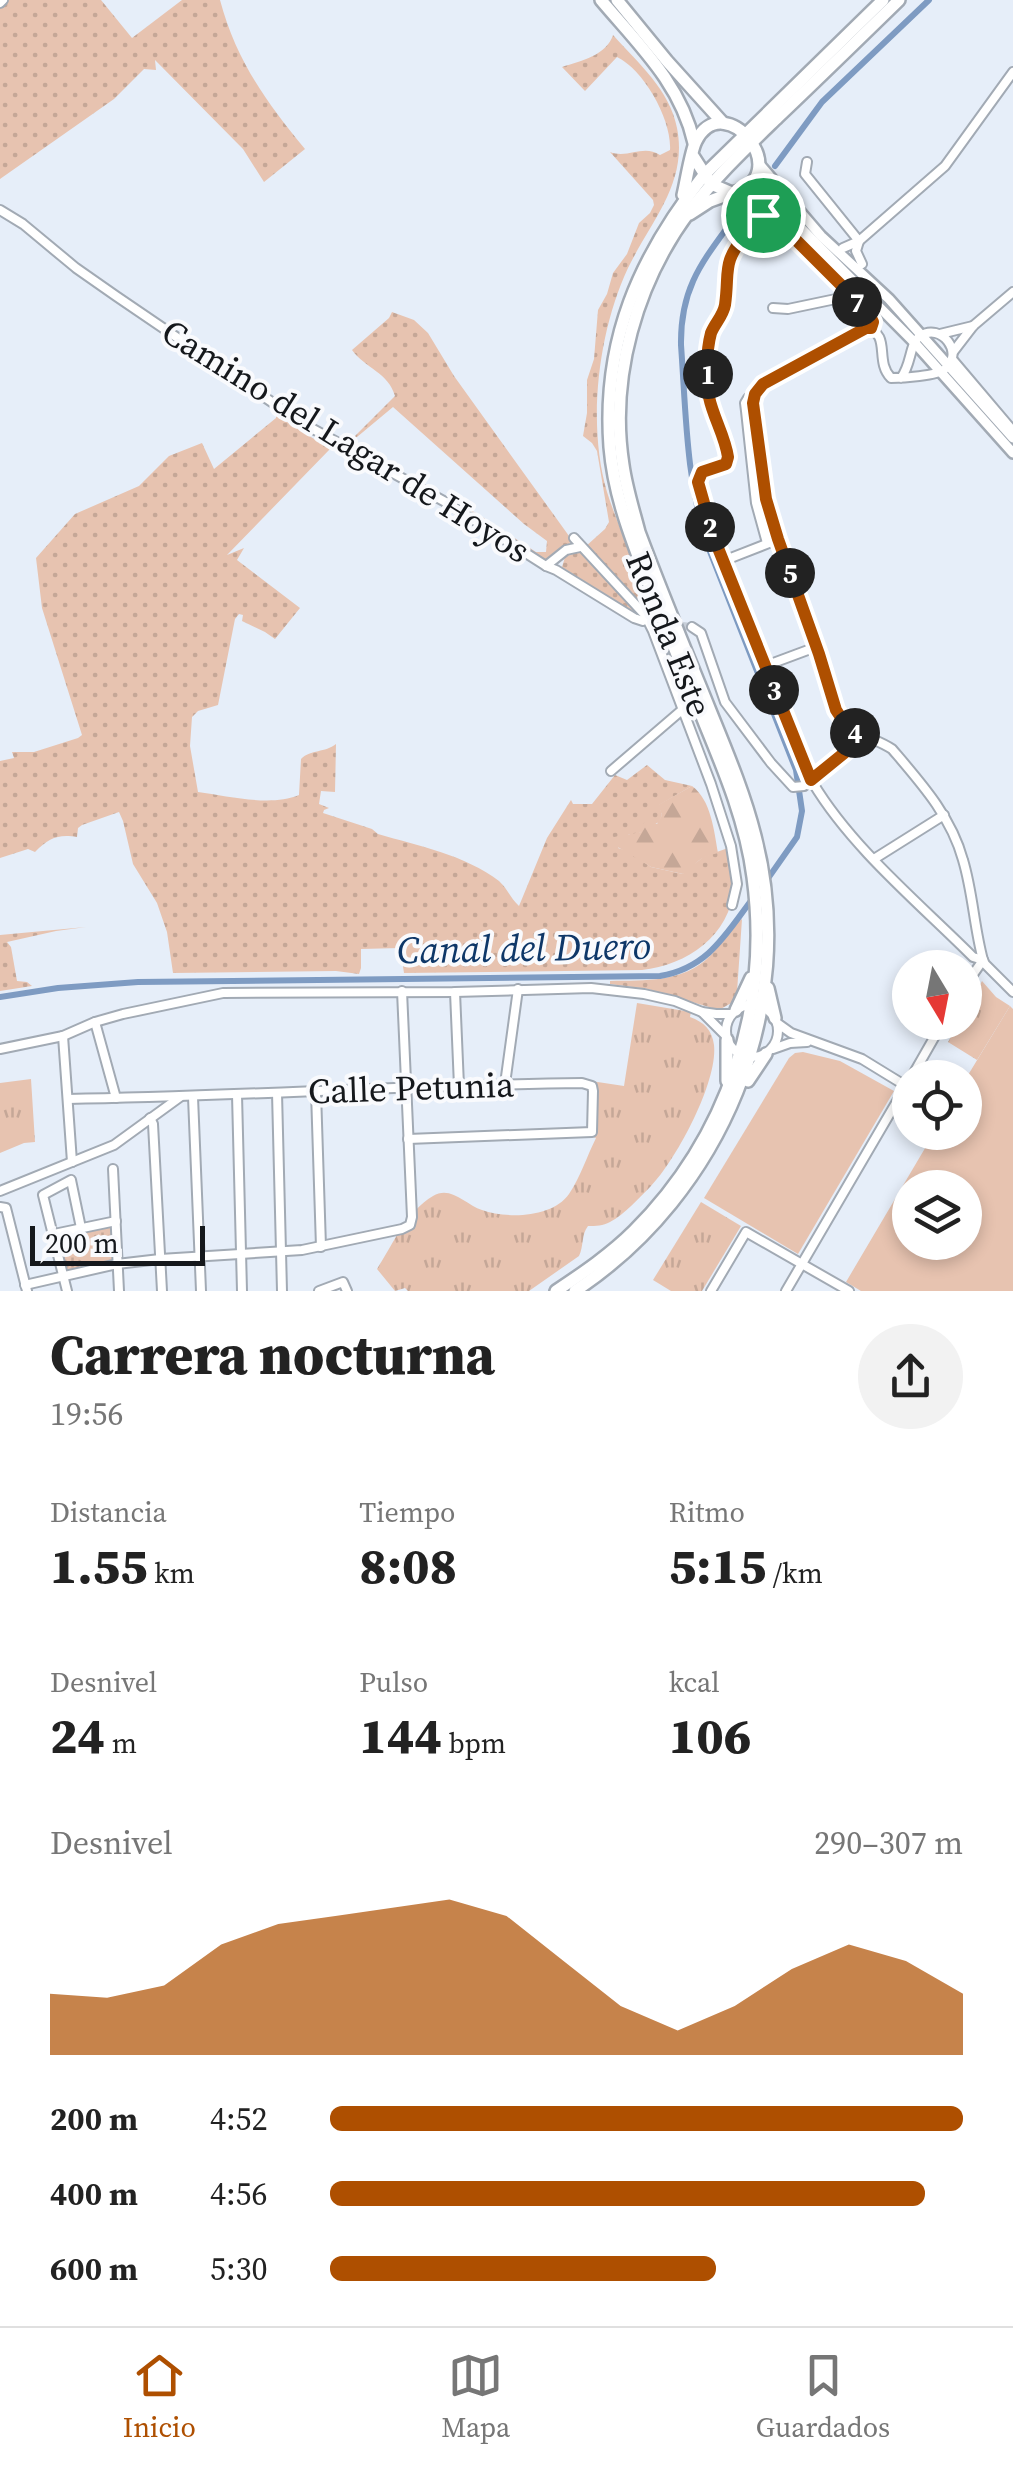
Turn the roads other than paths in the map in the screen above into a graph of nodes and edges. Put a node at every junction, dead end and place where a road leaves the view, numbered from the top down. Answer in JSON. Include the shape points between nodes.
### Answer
{"nodes":[{"id":1,"x":601,"y":0,"type":"edge"},
{"id":2,"x":619,"y":0,"type":"edge"},
{"id":3,"x":882,"y":0,"type":"edge"},
{"id":4,"x":900,"y":0,"type":"edge"},
{"id":5,"x":1013,"y":72,"type":"edge"},
{"id":6,"x":775,"y":112,"type":"junction"},
{"id":7,"x":725,"y":123,"type":"junction"},
{"id":8,"x":748,"y":139,"type":"junction"},
{"id":9,"x":694,"y":149,"type":"junction"},
{"id":10,"x":759,"y":162,"type":"junction"},
{"id":11,"x":806,"y":162,"type":"dead end"},
{"id":12,"x":708,"y":179,"type":"junction"},
{"id":13,"x":737,"y":192,"type":"junction"},
{"id":14,"x":684,"y":209,"type":"junction"},
{"id":15,"x":0,"y":210,"type":"edge"},
{"id":16,"x":859,"y":241,"type":"junction"},
{"id":17,"x":843,"y":248,"type":"dead end"},
{"id":18,"x":862,"y":264,"type":"dead end"},
{"id":19,"x":1013,"y":292,"type":"edge"},
{"id":20,"x":850,"y":296,"type":"junction"},
{"id":21,"x":774,"y":308,"type":"dead end"},
{"id":22,"x":973,"y":326,"type":"junction"},
{"id":23,"x":871,"y":328,"type":"junction"},
{"id":24,"x":940,"y":334,"type":"junction"},
{"id":25,"x":918,"y":339,"type":"junction"},
{"id":26,"x":912,"y":358,"type":"junction"},
{"id":27,"x":949,"y":362,"type":"junction"},
{"id":28,"x":929,"y":374,"type":"junction"},
{"id":29,"x":901,"y":378,"type":"junction"},
{"id":30,"x":754,"y":398,"type":"junction"},
{"id":31,"x":1013,"y":434,"type":"edge"},
{"id":32,"x":1013,"y":453,"type":"edge"},
{"id":33,"x":574,"y":538,"type":"dead end"},
{"id":34,"x":778,"y":539,"type":"junction"},
{"id":35,"x":767,"y":543,"type":"junction"},
{"id":36,"x":581,"y":547,"type":"junction"},
{"id":37,"x":724,"y":561,"type":"junction"},
{"id":38,"x":546,"y":566,"type":"junction"},
{"id":39,"x":643,"y":621,"type":"tunnel mouth"},
{"id":40,"x":692,"y":627,"type":"dead end"},
{"id":41,"x":816,"y":646,"type":"junction"},
{"id":42,"x":764,"y":666,"type":"junction"},
{"id":43,"x":682,"y":710,"type":"junction"},
{"id":44,"x":840,"y":718,"type":"junction"},
{"id":45,"x":864,"y":737,"type":"junction"},
{"id":46,"x":846,"y":751,"type":"junction"},
{"id":47,"x":612,"y":770,"type":"dead end"},
{"id":48,"x":807,"y":783,"type":"junction"},
{"id":49,"x":944,"y":815,"type":"junction"},
{"id":50,"x":874,"y":859,"type":"junction"},
{"id":51,"x":732,"y":905,"type":"dead end"},
{"id":52,"x":983,"y":960,"type":"junction"},
{"id":53,"x":760,"y":977,"type":"junction"},
{"id":54,"x":518,"y":989,"type":"junction"},
{"id":55,"x":402,"y":992,"type":"junction"},
{"id":56,"x":455,"y":992,"type":"junction"},
{"id":57,"x":1013,"y":992,"type":"edge"},
{"id":58,"x":757,"y":1006,"type":"junction"},
{"id":59,"x":702,"y":1012,"type":"junction"},
{"id":60,"x":734,"y":1012,"type":"junction"},
{"id":61,"x":776,"y":1020,"type":"junction"},
{"id":62,"x":95,"y":1022,"type":"junction"},
{"id":63,"x":63,"y":1036,"type":"junction"},
{"id":64,"x":726,"y":1038,"type":"junction"},
{"id":65,"x":818,"y":1043,"type":"junction"},
{"id":66,"x":0,"y":1049,"type":"edge"},
{"id":67,"x":769,"y":1052,"type":"junction"},
{"id":68,"x":745,"y":1056,"type":"junction"},
{"id":69,"x":892,"y":1073,"type":"edge"},
{"id":70,"x":505,"y":1084,"type":"junction"},
{"id":71,"x":459,"y":1086,"type":"junction"},
{"id":72,"x":405,"y":1089,"type":"junction"},
{"id":73,"x":316,"y":1092,"type":"junction"},
{"id":74,"x":277,"y":1093,"type":"junction"},
{"id":75,"x":237,"y":1094,"type":"junction"},
{"id":76,"x":731,"y":1096,"type":"junction"},
{"id":77,"x":180,"y":1097,"type":"junction"},
{"id":78,"x":193,"y":1097,"type":"junction"},
{"id":79,"x":116,"y":1098,"type":"junction"},
{"id":80,"x":68,"y":1099,"type":"junction"},
{"id":81,"x":892,"y":1110,"type":"edge"},
{"id":82,"x":150,"y":1118,"type":"junction"},
{"id":83,"x":408,"y":1139,"type":"junction"},
{"id":84,"x":72,"y":1162,"type":"junction"},
{"id":85,"x":113,"y":1169,"type":"dead end"},
{"id":86,"x":0,"y":1191,"type":"edge"},
{"id":87,"x":0,"y":1207,"type":"edge"},
{"id":88,"x":116,"y":1221,"type":"junction"},
{"id":89,"x":81,"y":1228,"type":"junction"},
{"id":90,"x":54,"y":1234,"type":"junction"},
{"id":91,"x":321,"y":1247,"type":"junction"},
{"id":92,"x":282,"y":1252,"type":"junction"},
{"id":93,"x":241,"y":1254,"type":"junction"},
{"id":94,"x":200,"y":1256,"type":"junction"},
{"id":95,"x":160,"y":1258,"type":"junction"},
{"id":96,"x":118,"y":1264,"type":"junction"},
{"id":97,"x":801,"y":1265,"type":"junction"},
{"id":98,"x":63,"y":1275,"type":"junction"},
{"id":99,"x":26,"y":1288,"type":"edge"},
{"id":100,"x":67,"y":1291,"type":"edge"},
{"id":101,"x":119,"y":1291,"type":"edge"},
{"id":102,"x":162,"y":1291,"type":"edge"},
{"id":103,"x":202,"y":1291,"type":"edge"},
{"id":104,"x":242,"y":1291,"type":"edge"},
{"id":105,"x":282,"y":1291,"type":"edge"},
{"id":106,"x":319,"y":1291,"type":"edge"},
{"id":107,"x":346,"y":1291,"type":"edge"},
{"id":108,"x":556,"y":1291,"type":"edge"},
{"id":109,"x":574,"y":1291,"type":"edge"},
{"id":110,"x":711,"y":1291,"type":"edge"},
{"id":111,"x":786,"y":1291,"type":"edge"},
{"id":112,"x":849,"y":1291,"type":"edge"}],
"edges":[{"from":1,"to":9,"type":"highway","via":[[674,89],[690,120]]},
{"from":2,"to":7,"type":"highway"},
{"from":3,"to":6,"type":"highway","name":"Ronda Este"},
{"from":4,"to":6,"type":"highway","name":"Ronda Este"},
{"from":5,"to":16,"type":"street","via":[[945,166]]},
{"from":6,"to":7,"type":"highway"},
{"from":6,"to":8,"type":"highway","name":"Ronda Este"},
{"from":6,"to":10,"type":"highway"},
{"from":7,"to":8,"type":"highway"},
{"from":7,"to":9,"type":"highway","via":[[707,127]]},
{"from":8,"to":10,"type":"highway"},
{"from":8,"to":12,"type":"highway","name":"Ronda Este"},
{"from":9,"to":12,"type":"highway"},
{"from":9,"to":14,"type":"highway"},
{"from":10,"to":13,"type":"highway","via":[[754,181]]},
{"from":10,"to":25,"type":"main road"},
{"from":11,"to":16,"type":"street","via":[[804,174]]},
{"from":12,"to":13,"type":"highway"},
{"from":12,"to":14,"type":"highway","name":"Ronda Este"},
{"from":13,"to":14,"type":"highway"},
{"from":13,"to":25,"type":"main road","via":[[768,199],[782,210]]},
{"from":14,"to":53,"type":"highway","name":"Ronda Este","via":[[632,328],[620,400],[622,462],[639,532],[756,838],[768,948]]},
{"from":15,"to":38,"type":"street","name":"Camino del Lagar de Hoyos","via":[[304,424]]},
{"from":16,"to":17,"type":"street"},
{"from":16,"to":18,"type":"street"},
{"from":19,"to":22,"type":"street"},
{"from":20,"to":21,"type":"street"},
{"from":20,"to":23,"type":"street","via":[[868,312]]},
{"from":20,"to":37,"type":"street","via":[[767,216],[757,218],[728,259],[722,316],[709,344],[708,382],[728,457],[726,464],[702,472],[698,482]]},
{"from":22,"to":24,"type":"street"},
{"from":22,"to":27,"type":"street"},
{"from":23,"to":29,"type":"street","via":[[880,338],[885,373]]},
{"from":23,"to":30,"type":"street","via":[[770,378]]},
{"from":24,"to":25,"type":"street"},
{"from":24,"to":27,"type":"street","via":[[948,341]]},
{"from":25,"to":26,"type":"street"},
{"from":25,"to":27,"type":"main road"},
{"from":26,"to":28,"type":"street"},
{"from":26,"to":29,"type":"street"},
{"from":27,"to":28,"type":"street"},
{"from":27,"to":31,"type":"main road"},
{"from":27,"to":32,"type":"main road"},
{"from":28,"to":29,"type":"street"},
{"from":30,"to":34,"type":"street","via":[[766,499]]},
{"from":30,"to":35,"type":"street","via":[[745,403]]},
{"from":33,"to":36,"type":"street"},
{"from":34,"to":35,"type":"street"},
{"from":34,"to":41,"type":"street"},
{"from":35,"to":37,"type":"street"},
{"from":36,"to":38,"type":"street","name":"Camino del Lagar de Hoyos"},
{"from":36,"to":43,"type":"street","via":[[645,614]]},
{"from":37,"to":42,"type":"street"},
{"from":38,"to":39,"type":"street","name":"Camino del Lagar de Hoyos"},
{"from":40,"to":48,"type":"street","via":[[701,633],[724,702],[793,787]]},
{"from":41,"to":42,"type":"street"},
{"from":41,"to":44,"type":"street"},
{"from":42,"to":48,"type":"street"},
{"from":43,"to":47,"type":"street"},
{"from":43,"to":51,"type":"street","via":[[731,846],[737,884]]},
{"from":44,"to":45,"type":"street"},
{"from":44,"to":46,"type":"street"},
{"from":45,"to":46,"type":"street"},
{"from":45,"to":49,"type":"street","via":[[892,749]]},
{"from":46,"to":48,"type":"street"},
{"from":48,"to":50,"type":"street"},
{"from":49,"to":50,"type":"street"},
{"from":49,"to":52,"type":"street","via":[[963,858]]},
{"from":50,"to":52,"type":"street"},
{"from":52,"to":57,"type":"street"},
{"from":53,"to":58,"type":"highway","name":"Ronda Este"},
{"from":53,"to":60,"type":"highway","via":[[749,980]]},
{"from":53,"to":61,"type":"highway"},
{"from":54,"to":56,"type":"street"},
{"from":54,"to":59,"type":"street","via":[[644,994]]},
{"from":54,"to":70,"type":"street"},
{"from":55,"to":56,"type":"street"},
{"from":55,"to":62,"type":"street","via":[[223,993]]},
{"from":55,"to":72,"type":"street"},
{"from":56,"to":71,"type":"street"},
{"from":58,"to":60,"type":"street"},
{"from":58,"to":61,"type":"street"},
{"from":58,"to":68,"type":"highway","name":"Ronda Este"},
{"from":59,"to":60,"type":"street"},
{"from":59,"to":64,"type":"street"},
{"from":60,"to":64,"type":"street"},
{"from":61,"to":65,"type":"street"},
{"from":61,"to":67,"type":"street","via":[[778,1036]]},
{"from":62,"to":63,"type":"street"},
{"from":62,"to":79,"type":"street"},
{"from":63,"to":66,"type":"street"},
{"from":63,"to":80,"type":"street"},
{"from":64,"to":68,"type":"street"},
{"from":64,"to":76,"type":"highway"},
{"from":65,"to":67,"type":"street"},
{"from":65,"to":69,"type":"street"},
{"from":67,"to":68,"type":"street"},
{"from":67,"to":76,"type":"highway","via":[[742,1092]]},
{"from":68,"to":76,"type":"highway","name":"Ronda Este"},
{"from":70,"to":71,"type":"street","name":"Calle Petunia"},
{"from":70,"to":83,"type":"street","name":"Calle Petunia","via":[[588,1084],[592,1132]]},
{"from":71,"to":72,"type":"street","name":"Calle Petunia"},
{"from":72,"to":73,"type":"street","name":"Calle Petunia"},
{"from":72,"to":83,"type":"street"},
{"from":73,"to":74,"type":"street","name":"Calle Petunia"},
{"from":73,"to":91,"type":"street"},
{"from":74,"to":75,"type":"street","name":"Calle Petunia"},
{"from":74,"to":92,"type":"street"},
{"from":75,"to":78,"type":"street","name":"Calle Petunia"},
{"from":75,"to":93,"type":"street"},
{"from":76,"to":108,"type":"highway","name":"Ronda Este","via":[[656,1207]]},
{"from":76,"to":109,"type":"highway","name":"Ronda Este","via":[[702,1162],[652,1227]]},
{"from":77,"to":78,"type":"street","name":"Calle Petunia"},
{"from":77,"to":79,"type":"street","name":"Calle Petunia"},
{"from":77,"to":82,"type":"street"},
{"from":78,"to":94,"type":"street"},
{"from":79,"to":80,"type":"street","name":"Calle Petunia"},
{"from":80,"to":84,"type":"street"},
{"from":81,"to":97,"type":"street"},
{"from":82,"to":84,"type":"street","via":[[114,1145]]},
{"from":82,"to":95,"type":"street"},
{"from":83,"to":91,"type":"street","via":[[410,1225]]},
{"from":84,"to":86,"type":"street"},
{"from":85,"to":88,"type":"street"},
{"from":87,"to":99,"type":"street","via":[[6,1208]]},
{"from":88,"to":89,"type":"street"},
{"from":88,"to":96,"type":"street"},
{"from":89,"to":90,"type":"street"},
{"from":89,"to":90,"type":"street","via":[[71,1180],[43,1196]]},
{"from":90,"to":98,"type":"street"},
{"from":91,"to":92,"type":"street"},
{"from":92,"to":93,"type":"street"},
{"from":92,"to":105,"type":"street"},
{"from":93,"to":94,"type":"street"},
{"from":93,"to":104,"type":"street"},
{"from":94,"to":95,"type":"street"},
{"from":94,"to":103,"type":"street"},
{"from":95,"to":96,"type":"street"},
{"from":95,"to":102,"type":"street"},
{"from":96,"to":98,"type":"street"},
{"from":96,"to":101,"type":"street"},
{"from":97,"to":110,"type":"street","via":[[746,1232]]},
{"from":97,"to":111,"type":"street"},
{"from":97,"to":112,"type":"street"},
{"from":98,"to":99,"type":"street"},
{"from":98,"to":100,"type":"street"},
{"from":106,"to":107,"type":"street","via":[[343,1282]]}]}
